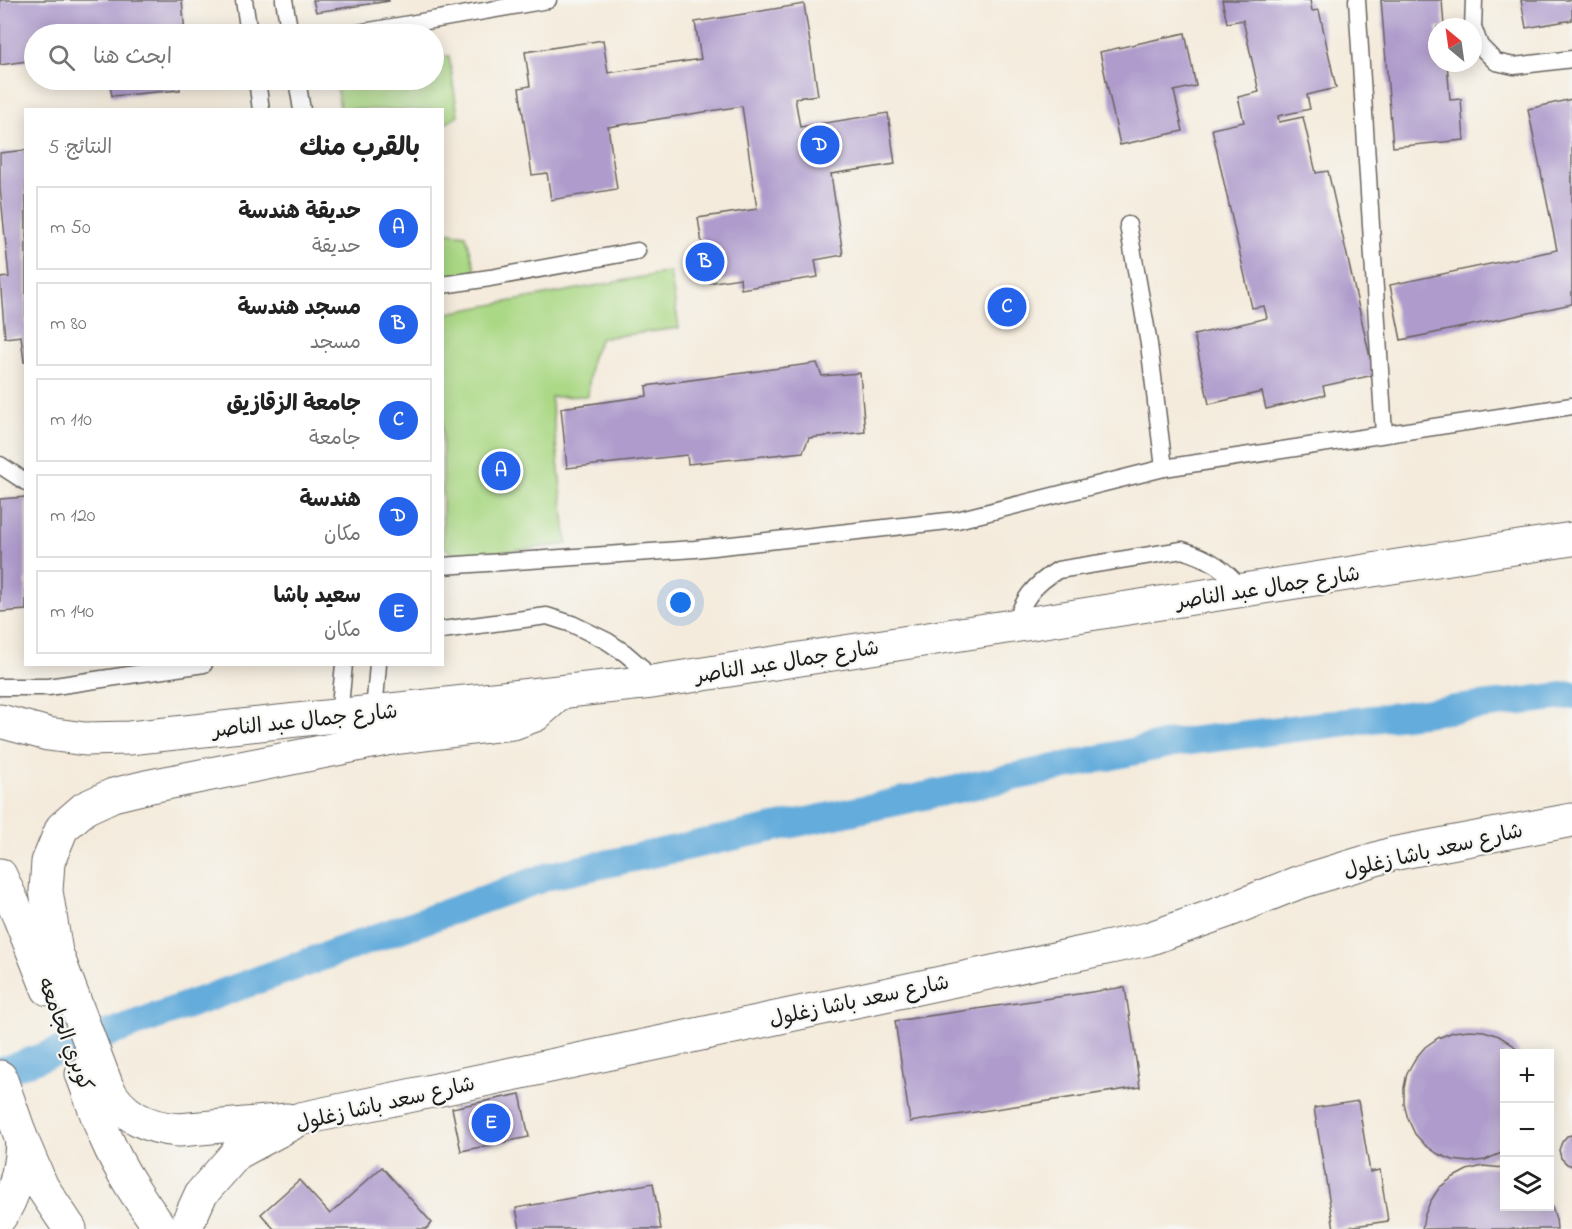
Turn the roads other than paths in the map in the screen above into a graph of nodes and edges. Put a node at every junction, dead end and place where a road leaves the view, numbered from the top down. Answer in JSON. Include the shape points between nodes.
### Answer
{"nodes":[{"id":1,"x":244,"y":0,"type":"edge"},
{"id":2,"x":284,"y":0,"type":"edge"},
{"id":3,"x":548,"y":0,"type":"edge"},
{"id":4,"x":1357,"y":0,"type":"edge"},
{"id":5,"x":1474,"y":0,"type":"edge"},
{"id":6,"x":1473,"y":18,"type":"edge"},
{"id":7,"x":248,"y":24,"type":"edge"},
{"id":8,"x":288,"y":24,"type":"edge"},
{"id":9,"x":410,"y":24,"type":"edge"},
{"id":10,"x":1482,"y":48,"type":"edge"},
{"id":11,"x":1572,"y":59,"type":"edge"},
{"id":12,"x":258,"y":90,"type":"edge"},
{"id":13,"x":299,"y":90,"type":"edge"},
{"id":14,"x":261,"y":108,"type":"edge"},
{"id":15,"x":302,"y":108,"type":"edge"},
{"id":16,"x":1128,"y":225,"type":"dead end"},
{"id":17,"x":637,"y":251,"type":"dead end"},
{"id":18,"x":444,"y":285,"type":"edge"},
{"id":19,"x":1572,"y":406,"type":"edge"},
{"id":20,"x":1384,"y":434,"type":"junction"},
{"id":21,"x":0,"y":465,"type":"edge"},
{"id":22,"x":1164,"y":468,"type":"junction"},
{"id":23,"x":24,"y":481,"type":"edge"},
{"id":24,"x":1572,"y":539,"type":"edge"},
{"id":25,"x":444,"y":566,"type":"edge"},
{"id":26,"x":1244,"y":591,"type":"junction"},
{"id":27,"x":1014,"y":627,"type":"junction"},
{"id":28,"x":444,"y":630,"type":"edge"},
{"id":29,"x":190,"y":666,"type":"edge"},
{"id":30,"x":344,"y":666,"type":"edge"},
{"id":31,"x":378,"y":666,"type":"edge"},
{"id":32,"x":652,"y":682,"type":"junction"},
{"id":33,"x":0,"y":687,"type":"edge"},
{"id":34,"x":561,"y":692,"type":"junction"},
{"id":35,"x":374,"y":712,"type":"junction"},
{"id":36,"x":339,"y":716,"type":"junction"},
{"id":37,"x":0,"y":721,"type":"edge"},
{"id":38,"x":1572,"y":820,"type":"edge"},
{"id":39,"x":0,"y":875,"type":"edge"},
{"id":40,"x":46,"y":956,"type":"junction"},
{"id":41,"x":0,"y":1077,"type":"edge"},
{"id":42,"x":105,"y":1105,"type":"junction"},
{"id":43,"x":300,"y":1119,"type":"junction"},
{"id":44,"x":22,"y":1140,"type":"junction"},
{"id":45,"x":0,"y":1217,"type":"edge"},
{"id":46,"x":70,"y":1229,"type":"edge"},
{"id":47,"x":161,"y":1229,"type":"edge"},
{"id":48,"x":185,"y":1229,"type":"edge"}],
"edges":[{"from":1,"to":7,"type":"lane"},
{"from":2,"to":8,"type":"lane"},
{"from":3,"to":9,"type":"lane"},
{"from":4,"to":20,"type":"lane"},
{"from":5,"to":6,"type":"lane"},
{"from":10,"to":11,"type":"lane","via":[[1496,62],[1514,66]]},
{"from":12,"to":14,"type":"lane"},
{"from":13,"to":15,"type":"lane"},
{"from":16,"to":22,"type":"lane","via":[[1149,344]]},
{"from":17,"to":18,"type":"lane"},
{"from":19,"to":20,"type":"lane"},
{"from":20,"to":22,"type":"lane"},
{"from":21,"to":23,"type":"lane"},
{"from":22,"to":25,"type":"lane","via":[[957,520],[695,549]]},
{"from":24,"to":26,"type":"main road","name":"شارع جمال عبد الناصر"},
{"from":26,"to":27,"type":"main road","name":"شارع جمال عبد الناصر"},
{"from":26,"to":27,"type":"lane","via":[[1217,564],[1182,550],[1058,570],[1029,593]]},
{"from":27,"to":32,"type":"main road","name":"شارع جمال عبد الناصر"},
{"from":28,"to":32,"type":"lane","via":[[546,616],[608,641],[625,652]]},
{"from":29,"to":33,"type":"lane","via":[[48,687]]},
{"from":30,"to":36,"type":"lane"},
{"from":31,"to":35,"type":"lane"},
{"from":32,"to":34,"type":"main road","name":"شارع جمال عبد الناصر"},
{"from":34,"to":35,"type":"main road","name":"شارع جمال عبد الناصر"},
{"from":34,"to":40,"type":"main road","via":[[534,714],[513,723],[364,743],[146,787],[113,795],[85,808],[62,828],[48,862]]},
{"from":35,"to":36,"type":"main road","name":"شارع جمال عبد الناصر"},
{"from":36,"to":37,"type":"main road","name":"شارع جمال عبد الناصر","via":[[85,739]]},
{"from":38,"to":43,"type":"main road","name":"شارع سعد باشا زغلول","via":[[1392,854],[1297,883],[1148,939]]},
{"from":39,"to":40,"type":"main road"},
{"from":40,"to":42,"type":"main road","name":"كوبري الجامعه"},
{"from":41,"to":44,"type":"main road"},
{"from":42,"to":43,"type":"main road","via":[[165,1129]]},
{"from":42,"to":47,"type":"main road","name":"كوبري الجامعه","via":[[106,1138]]},
{"from":43,"to":48,"type":"main road","name":"شارع سعد باشا زغلول","via":[[237,1153],[201,1194]]},
{"from":44,"to":45,"type":"main road","via":[[18,1179]]},
{"from":44,"to":46,"type":"main road","via":[[42,1187]]}]}
